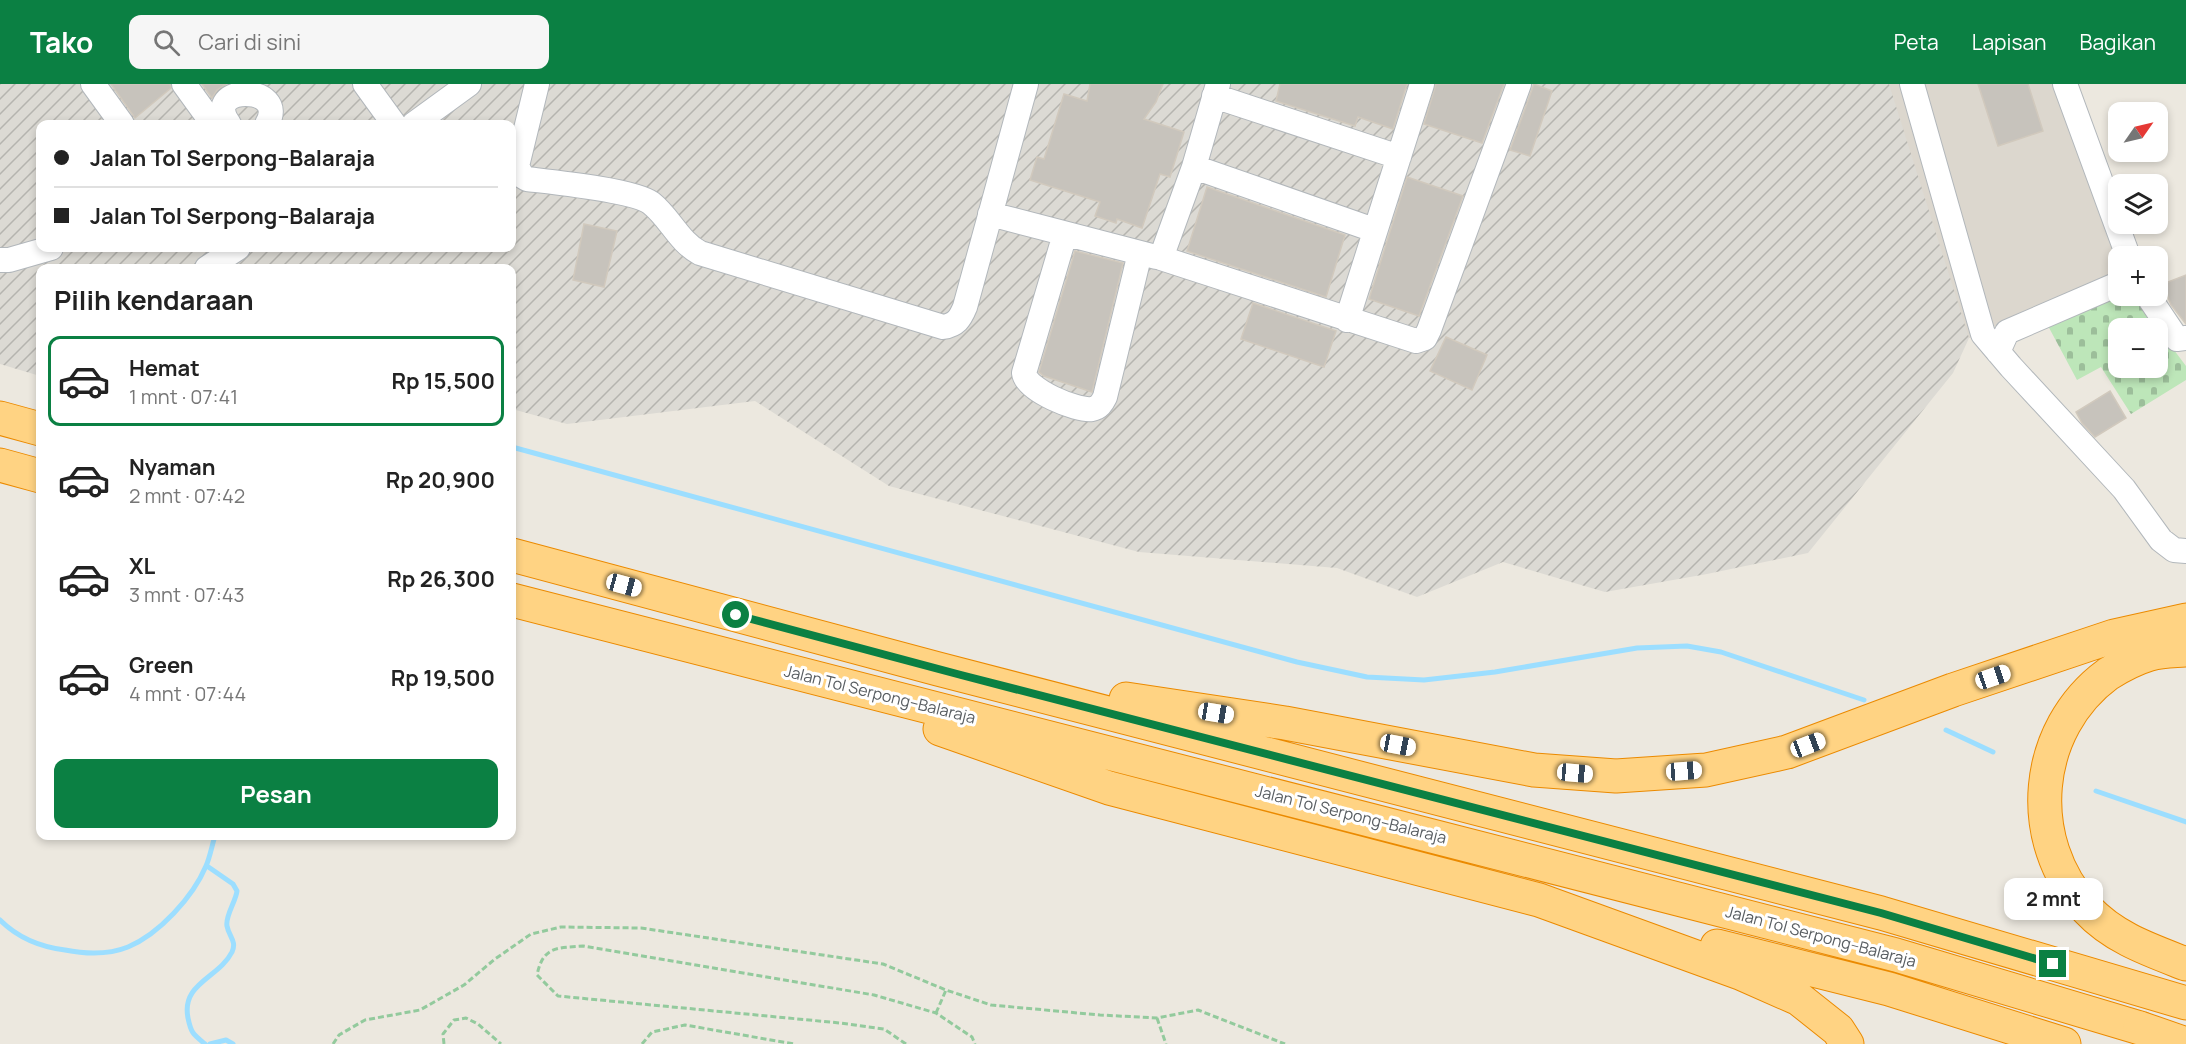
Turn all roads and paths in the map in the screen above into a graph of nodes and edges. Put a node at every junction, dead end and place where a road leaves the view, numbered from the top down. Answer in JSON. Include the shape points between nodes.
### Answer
{"nodes":[{"id":1,"x":93,"y":84,"type":"edge"},
{"id":2,"x":184,"y":84,"type":"edge"},
{"id":3,"x":365,"y":84,"type":"edge"},
{"id":4,"x":469,"y":84,"type":"edge"},
{"id":5,"x":537,"y":84,"type":"edge"},
{"id":6,"x":1026,"y":84,"type":"edge"},
{"id":7,"x":1422,"y":84,"type":"edge"},
{"id":8,"x":1519,"y":84,"type":"edge"},
{"id":9,"x":1912,"y":84,"type":"edge"},
{"id":10,"x":2065,"y":84,"type":"edge"},
{"id":11,"x":267,"y":88,"type":"edge"},
{"id":12,"x":1216,"y":90,"type":"edge"},
{"id":13,"x":119,"y":120,"type":"edge"},
{"id":14,"x":218,"y":120,"type":"edge"},
{"id":15,"x":222,"y":120,"type":"edge"},
{"id":16,"x":269,"y":120,"type":"edge"},
{"id":17,"x":391,"y":120,"type":"edge"},
{"id":18,"x":420,"y":120,"type":"edge"},
{"id":19,"x":1400,"y":157,"type":"junction"},
{"id":20,"x":1194,"y":167,"type":"junction"},
{"id":21,"x":990,"y":214,"type":"junction"},
{"id":22,"x":1374,"y":230,"type":"junction"},
{"id":23,"x":1065,"y":234,"type":"junction"},
{"id":24,"x":2124,"y":246,"type":"edge"},
{"id":25,"x":37,"y":252,"type":"edge"},
{"id":26,"x":232,"y":252,"type":"edge"},
{"id":27,"x":1150,"y":256,"type":"junction"},
{"id":28,"x":0,"y":260,"type":"edge"},
{"id":29,"x":213,"y":264,"type":"edge"},
{"id":30,"x":2108,"y":288,"type":"edge"},
{"id":31,"x":2155,"y":306,"type":"edge"},
{"id":32,"x":1347,"y":320,"type":"junction"},
{"id":33,"x":2186,"y":338,"type":"edge"},
{"id":34,"x":1998,"y":352,"type":"junction"},
{"id":35,"x":0,"y":418,"type":"edge"},
{"id":36,"x":36,"y":428,"type":"edge"},
{"id":37,"x":0,"y":465,"type":"edge"},
{"id":38,"x":36,"y":475,"type":"edge"},
{"id":39,"x":2186,"y":551,"type":"edge"},
{"id":40,"x":516,"y":556,"type":"edge"},
{"id":41,"x":2186,"y":597,"type":"edge"},
{"id":42,"x":516,"y":601,"type":"edge"},
{"id":43,"x":2186,"y":620,"type":"edge"},
{"id":44,"x":2186,"y":650,"type":"edge"},
{"id":45,"x":732,"y":655,"type":"junction"},
{"id":46,"x":938,"y":669,"type":"junction"},
{"id":47,"x":1953,"y":690,"type":"junction"},
{"id":48,"x":1539,"y":900,"type":"junction"},
{"id":49,"x":2186,"y":963,"type":"edge"},
{"id":50,"x":946,"y":990,"type":"junction"},
{"id":51,"x":2184,"y":1003,"type":"edge"},
{"id":52,"x":936,"y":1013,"type":"junction"},
{"id":53,"x":1157,"y":1018,"type":"junction"},
{"id":54,"x":2186,"y":1037,"type":"edge"},
{"id":55,"x":333,"y":1044,"type":"edge"},
{"id":56,"x":444,"y":1044,"type":"edge"},
{"id":57,"x":501,"y":1044,"type":"edge"},
{"id":58,"x":642,"y":1044,"type":"edge"},
{"id":59,"x":794,"y":1044,"type":"edge"},
{"id":60,"x":906,"y":1044,"type":"edge"},
{"id":61,"x":975,"y":1044,"type":"edge"},
{"id":62,"x":1166,"y":1044,"type":"edge"},
{"id":63,"x":1285,"y":1044,"type":"edge"},
{"id":64,"x":1847,"y":1044,"type":"edge"},
{"id":65,"x":2064,"y":1044,"type":"edge"},
{"id":66,"x":2177,"y":1044,"type":"edge"},
{"id":67,"x":2186,"y":1044,"type":"edge"}],
"edges":[{"from":1,"to":13,"type":"street"},
{"from":2,"to":14,"type":"street"},
{"from":3,"to":17,"type":"street"},
{"from":4,"to":18,"type":"street"},
{"from":5,"to":21,"type":"street","via":[[517,166],[527,179],[640,197],[657,208],[684,241],[700,253],[943,327],[954,324],[965,307]]},
{"from":6,"to":21,"type":"street"},
{"from":7,"to":19,"type":"street"},
{"from":8,"to":32,"type":"street","via":[[1425,338],[1416,342]]},
{"from":9,"to":34,"type":"street","via":[[1983,334]]},
{"from":10,"to":24,"type":"street"},
{"from":11,"to":15,"type":"street","via":[[237,89],[227,98]]},
{"from":11,"to":16,"type":"street"},
{"from":12,"to":19,"type":"street"},
{"from":12,"to":20,"type":"street"},
{"from":19,"to":22,"type":"street"},
{"from":20,"to":22,"type":"street"},
{"from":20,"to":27,"type":"street"},
{"from":21,"to":23,"type":"street"},
{"from":22,"to":32,"type":"street"},
{"from":23,"to":27,"type":"street"},
{"from":23,"to":27,"type":"street","via":[[1024,373],[1034,388],[1090,410],[1105,397]]},
{"from":25,"to":28,"type":"street"},
{"from":26,"to":29,"type":"street"},
{"from":27,"to":32,"type":"street"},
{"from":30,"to":34,"type":"street","via":[[2007,332]]},
{"from":31,"to":33,"type":"street","via":[[2177,339]]},
{"from":34,"to":39,"type":"street","via":[[2124,489],[2161,540],[2174,550]]},
{"from":35,"to":36,"type":"highway"},
{"from":37,"to":38,"type":"highway"},
{"from":40,"to":46,"type":"highway"},
{"from":41,"to":47,"type":"highway","via":[[2089,626]]},
{"from":42,"to":45,"type":"highway","name":"Jalan Tol Serpong–Balaraja"},
{"from":43,"to":47,"type":"highway","via":[[2114,636]]},
{"from":44,"to":49,"type":"highway","via":[[2149,654],[2110,674],[2078,701],[2059,734],[2044,785],[2048,837],[2061,873],[2086,908],[2110,929],[2142,948]]},
{"from":45,"to":48,"type":"highway","via":[[1109,788]]},
{"from":45,"to":67,"type":"highway","name":"Jalan Tol Serpong–Balaraja","bridge":true,"via":[[1896,955]]},
{"from":46,"to":47,"type":"highway","via":[[1285,723],[1534,770],[1616,776],[1706,770],[1787,752]]},
{"from":46,"to":51,"type":"highway","via":[[1881,913]]},
{"from":48,"to":64,"type":"highway","via":[[1740,973],[1799,999],[1838,1030]]},
{"from":48,"to":65,"type":"highway","via":[[1889,989]]},
{"from":50,"to":52,"type":"path"},
{"from":50,"to":53,"type":"path","via":[[991,1005]]},
{"from":50,"to":55,"type":"path","via":[[883,964],[641,928],[561,927],[531,934],[464,985],[420,1010],[365,1020],[339,1035]]},
{"from":52,"to":60,"type":"path","via":[[874,995],[583,946],[555,948],[540,961],[537,975],[558,996],[884,1029]]},
{"from":52,"to":61,"type":"path","via":[[972,1037]]},
{"from":53,"to":62,"type":"path"},
{"from":53,"to":63,"type":"path","via":[[1198,1010]]},
{"from":54,"to":66,"type":"highway"},
{"from":56,"to":57,"type":"path","via":[[443,1034],[454,1020],[466,1018]]},
{"from":58,"to":59,"type":"path","via":[[652,1032],[685,1025]]}]}
